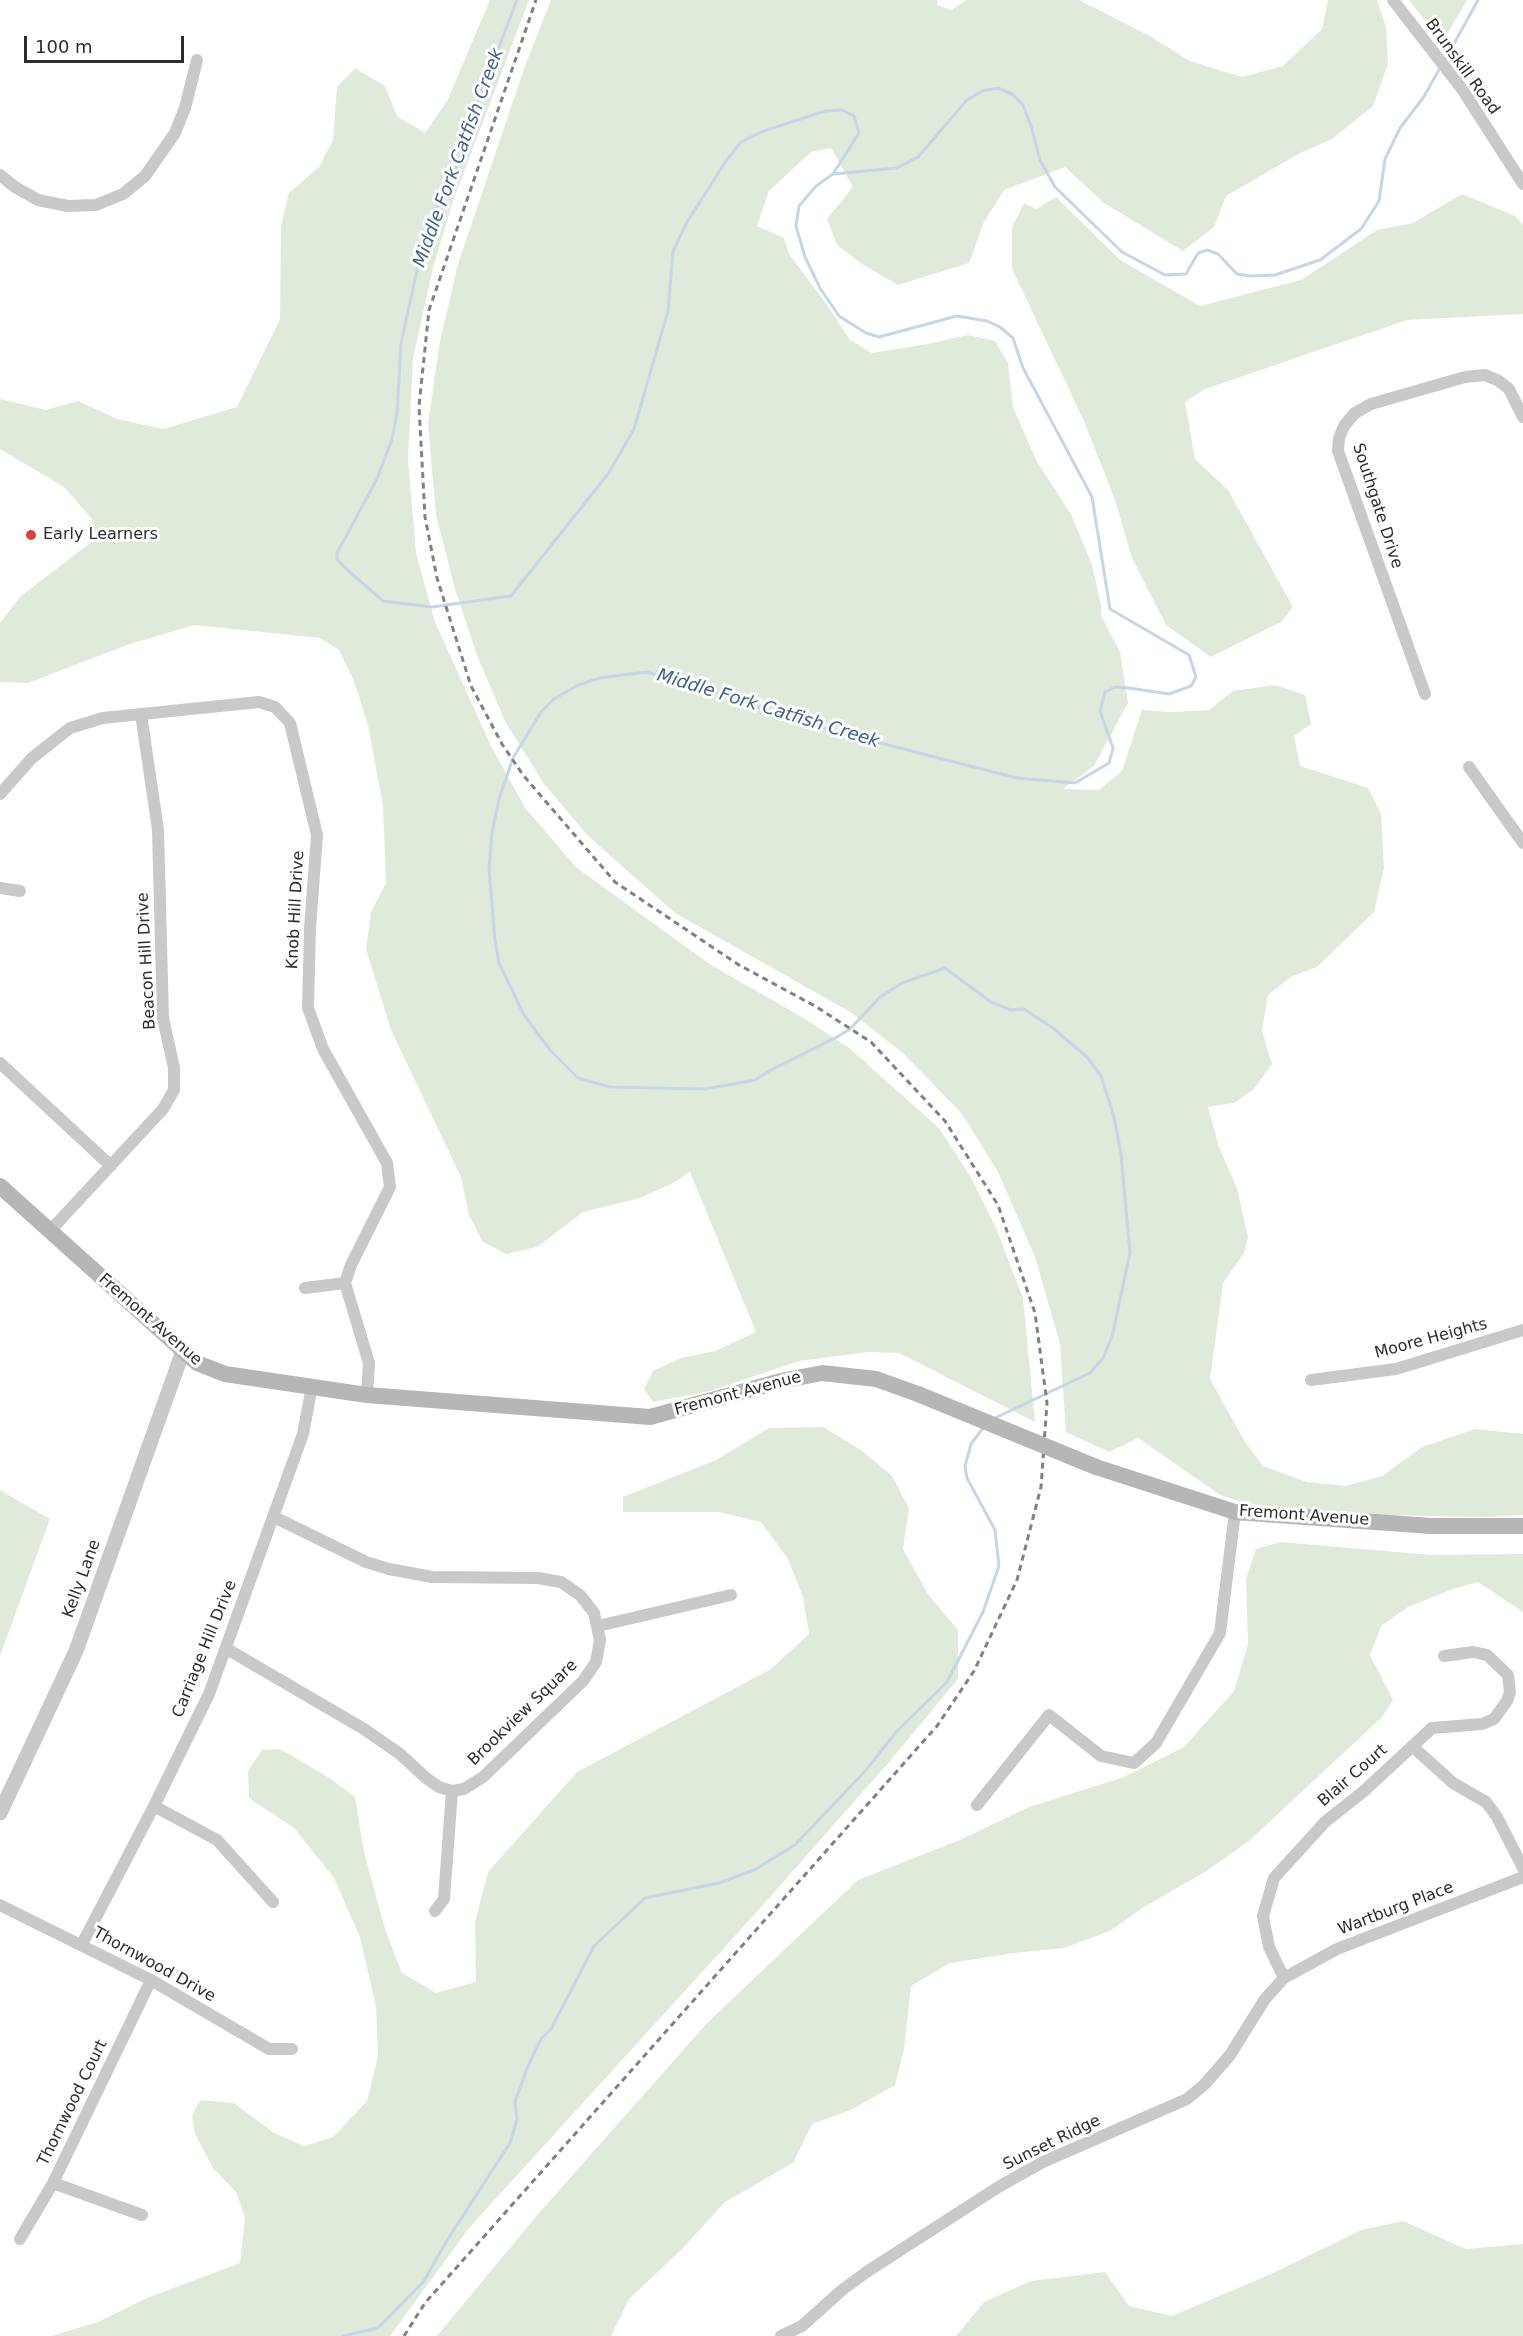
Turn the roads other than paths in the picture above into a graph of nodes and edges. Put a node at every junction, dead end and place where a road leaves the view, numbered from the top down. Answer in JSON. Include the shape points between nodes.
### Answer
{"nodes":[{"id":1,"x":1393,"y":0,"type":"edge"},
{"id":2,"x":197,"y":60,"type":"dead end"},
{"id":3,"x":0,"y":175,"type":"edge"},
{"id":4,"x":1523,"y":184,"type":"edge"},
{"id":5,"x":1523,"y":417,"type":"edge"},
{"id":6,"x":1425,"y":694,"type":"dead end"},
{"id":7,"x":141,"y":714,"type":"junction"},
{"id":8,"x":1469,"y":767,"type":"dead end"},
{"id":9,"x":0,"y":794,"type":"edge"},
{"id":10,"x":1523,"y":843,"type":"edge"},
{"id":11,"x":0,"y":888,"type":"edge"},
{"id":12,"x":20,"y":891,"type":"dead end"},
{"id":13,"x":0,"y":1063,"type":"edge"},
{"id":14,"x":111,"y":1166,"type":"junction"},
{"id":15,"x":0,"y":1186,"type":"edge"},
{"id":16,"x":49,"y":1232,"type":"junction"},
{"id":17,"x":345,"y":1283,"type":"junction"},
{"id":18,"x":305,"y":1288,"type":"dead end"},
{"id":19,"x":1523,"y":1330,"type":"edge"},
{"id":20,"x":183,"y":1351,"type":"junction"},
{"id":21,"x":1311,"y":1380,"type":"dead end"},
{"id":22,"x":312,"y":1386,"type":"junction"},
{"id":23,"x":367,"y":1395,"type":"junction"},
{"id":24,"x":1235,"y":1512,"type":"junction"},
{"id":25,"x":274,"y":1517,"type":"junction"},
{"id":26,"x":1523,"y":1526,"type":"edge"},
{"id":27,"x":731,"y":1596,"type":"dead end"},
{"id":28,"x":598,"y":1626,"type":"junction"},
{"id":29,"x":226,"y":1649,"type":"junction"},
{"id":30,"x":1444,"y":1656,"type":"dead end"},
{"id":31,"x":1412,"y":1746,"type":"junction"},
{"id":32,"x":452,"y":1791,"type":"junction"},
{"id":33,"x":977,"y":1804,"type":"dead end"},
{"id":34,"x":154,"y":1806,"type":"junction"},
{"id":35,"x":0,"y":1814,"type":"edge"},
{"id":36,"x":1523,"y":1868,"type":"edge"},
{"id":37,"x":1523,"y":1877,"type":"edge"},
{"id":38,"x":273,"y":1902,"type":"dead end"},
{"id":39,"x":0,"y":1905,"type":"edge"},
{"id":40,"x":435,"y":1911,"type":"dead end"},
{"id":41,"x":82,"y":1944,"type":"junction"},
{"id":42,"x":1284,"y":1978,"type":"junction"},
{"id":43,"x":152,"y":1980,"type":"junction"},
{"id":44,"x":292,"y":2049,"type":"dead end"},
{"id":45,"x":53,"y":2182,"type":"junction"},
{"id":46,"x":142,"y":2214,"type":"dead end"},
{"id":47,"x":20,"y":2239,"type":"dead end"},
{"id":48,"x":781,"y":2336,"type":"edge"}],
"edges":[{"from":1,"to":4,"type":"street","name":"Brunskill Road","via":[[1462,89]]},
{"from":2,"to":3,"type":"street","via":[[175,133],[145,176],[123,194],[96,204],[68,206],[38,200]]},
{"from":5,"to":6,"type":"street","name":"Southgate Drive","via":[[1509,389],[1499,381],[1485,375],[1465,377],[1371,404],[1355,413],[1339,438],[1338,451]]},
{"from":7,"to":9,"type":"street","name":"Knob Hill Drive","via":[[104,718],[70,728],[32,758]]},
{"from":7,"to":14,"type":"street","name":"Beacon Hill Drive","via":[[158,830],[163,1017],[174,1068],[174,1090],[163,1108]]},
{"from":7,"to":17,"type":"street","name":"Knob Hill Drive","via":[[259,702],[275,707],[290,723],[317,835],[308,1008],[323,1049],[387,1163],[390,1187]]},
{"from":8,"to":10,"type":"street"},
{"from":11,"to":12,"type":"street"},
{"from":13,"to":14,"type":"street"},
{"from":14,"to":16,"type":"street","name":"Beacon Hill Drive"},
{"from":15,"to":16,"type":"main road","name":"Fremont Avenue"},
{"from":16,"to":20,"type":"main road","name":"Fremont Avenue"},
{"from":17,"to":18,"type":"street"},
{"from":17,"to":23,"type":"street","via":[[369,1363]]},
{"from":19,"to":21,"type":"street","name":"Moore Heights","via":[[1395,1369]]},
{"from":20,"to":22,"type":"main road","name":"Fremont Avenue","via":[[217,1372]]},
{"from":20,"to":35,"type":"street","name":"Kelly Lane","via":[[76,1651]]},
{"from":22,"to":23,"type":"main road","name":"Fremont Avenue"},
{"from":22,"to":25,"type":"street","name":"Carriage Hill Drive","via":[[303,1434]]},
{"from":23,"to":24,"type":"main road","name":"Fremont Avenue","bridge":true,"via":[[650,1417],[822,1373],[876,1379],[1096,1467]]},
{"from":24,"to":26,"type":"main road","name":"Fremont Avenue","via":[[1431,1526]]},
{"from":24,"to":33,"type":"street","via":[[1220,1634],[1156,1743],[1134,1763],[1101,1756],[1048,1715]]},
{"from":25,"to":28,"type":"street","name":"Brookview Square","via":[[366,1562],[389,1569],[432,1577],[538,1578],[561,1582],[587,1602]]},
{"from":25,"to":29,"type":"street","name":"Carriage Hill Drive"},
{"from":27,"to":28,"type":"street"},
{"from":28,"to":32,"type":"street","name":"Brookview Square","via":[[599,1652],[583,1681],[483,1777],[464,1789]]},
{"from":29,"to":32,"type":"street","via":[[364,1729],[426,1778]]},
{"from":29,"to":34,"type":"street","name":"Carriage Hill Drive","via":[[209,1694]]},
{"from":30,"to":31,"type":"street","via":[[1473,1652],[1487,1655],[1508,1675],[1507,1701],[1494,1719],[1482,1724],[1432,1728]]},
{"from":31,"to":36,"type":"street","name":"Blair Court","via":[[1453,1783],[1486,1802]]},
{"from":31,"to":42,"type":"street","name":"Blair Court","via":[[1324,1822],[1274,1878],[1263,1916],[1269,1947]]},
{"from":32,"to":40,"type":"street","via":[[444,1899]]},
{"from":34,"to":38,"type":"street","via":[[217,1840]]},
{"from":34,"to":41,"type":"street","name":"Carriage Hill Drive"},
{"from":37,"to":42,"type":"street","name":"Wartburg Place","via":[[1337,1949]]},
{"from":39,"to":41,"type":"street","name":"Thornwood Drive"},
{"from":41,"to":43,"type":"street","name":"Thornwood Drive"},
{"from":42,"to":48,"type":"street","name":"Sunset Ridge","via":[[1265,1999],[1230,2055],[1187,2099],[1043,2162],[1000,2186],[867,2271],[817,2315]]},
{"from":43,"to":44,"type":"street","name":"Thornwood Drive","via":[[269,2049]]},
{"from":43,"to":45,"type":"street","name":"Thornwood Court"},
{"from":45,"to":46,"type":"street"},
{"from":45,"to":47,"type":"street","name":"Thornwood Court"}]}
